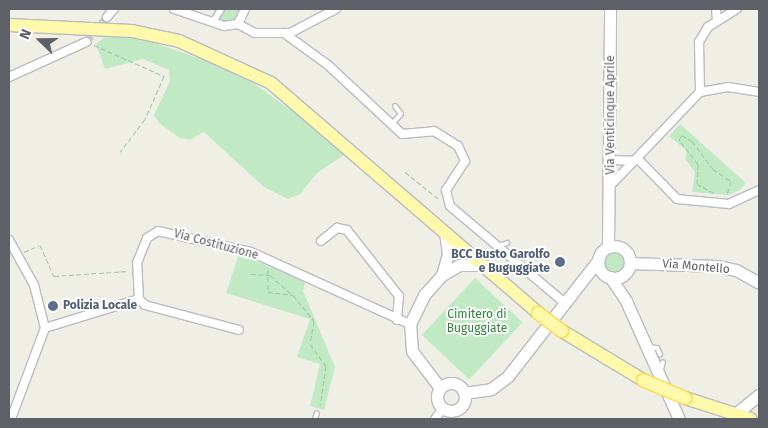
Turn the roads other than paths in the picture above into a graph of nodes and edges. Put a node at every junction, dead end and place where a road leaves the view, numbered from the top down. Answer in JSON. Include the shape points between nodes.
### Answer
{"nodes":[{"id":1,"x":114,"y":9,"type":"edge"},
{"id":2,"x":174,"y":9,"type":"edge"},
{"id":3,"x":221,"y":9,"type":"edge"},
{"id":4,"x":245,"y":9,"type":"edge"},
{"id":5,"x":336,"y":9,"type":"edge"},
{"id":6,"x":610,"y":9,"type":"edge"},
{"id":7,"x":716,"y":9,"type":"edge"},
{"id":8,"x":737,"y":9,"type":"edge"},
{"id":9,"x":107,"y":17,"type":"tunnel mouth"},
{"id":10,"x":717,"y":21,"type":"junction"},
{"id":11,"x":213,"y":22,"type":"junction"},
{"id":12,"x":238,"y":24,"type":"junction"},
{"id":13,"x":9,"y":25,"type":"edge"},
{"id":14,"x":284,"y":33,"type":"junction"},
{"id":15,"x":86,"y":42,"type":"tunnel mouth"},
{"id":16,"x":9,"y":77,"type":"edge"},
{"id":17,"x":700,"y":92,"type":"junction"},
{"id":18,"x":759,"y":92,"type":"edge"},
{"id":19,"x":395,"y":106,"type":"dead end"},
{"id":20,"x":392,"y":124,"type":"junction"},
{"id":21,"x":611,"y":160,"type":"junction"},
{"id":22,"x":636,"y":160,"type":"junction"},
{"id":23,"x":611,"y":185,"type":"junction"},
{"id":24,"x":759,"y":190,"type":"edge"},
{"id":25,"x":611,"y":221,"type":"junction"},
{"id":26,"x":446,"y":232,"type":"junction"},
{"id":27,"x":9,"y":240,"type":"edge"},
{"id":28,"x":321,"y":242,"type":"dead end"},
{"id":29,"x":507,"y":243,"type":"dead end"},
{"id":30,"x":498,"y":246,"type":"junction"},
{"id":31,"x":608,"y":247,"type":"junction"},
{"id":32,"x":623,"y":249,"type":"junction"},
{"id":33,"x":599,"y":259,"type":"junction"},
{"id":34,"x":482,"y":265,"type":"junction"},
{"id":35,"x":628,"y":268,"type":"junction"},
{"id":36,"x":442,"y":274,"type":"junction"},
{"id":37,"x":609,"y":277,"type":"junction"},
{"id":38,"x":759,"y":283,"type":"edge"},
{"id":39,"x":578,"y":288,"type":"junction"},
{"id":40,"x":139,"y":299,"type":"junction"},
{"id":41,"x":626,"y":301,"type":"junction"},
{"id":42,"x":566,"y":304,"type":"junction"},
{"id":43,"x":397,"y":320,"type":"junction"},
{"id":44,"x":410,"y":324,"type":"junction"},
{"id":45,"x":45,"y":328,"type":"junction"},
{"id":46,"x":239,"y":330,"type":"dead end"},
{"id":47,"x":647,"y":347,"type":"junction"},
{"id":48,"x":660,"y":354,"type":"dead end"},
{"id":49,"x":663,"y":362,"type":"dead end"},
{"id":50,"x":659,"y":375,"type":"junction"},
{"id":51,"x":440,"y":388,"type":"junction"},
{"id":52,"x":464,"y":393,"type":"junction"},
{"id":53,"x":759,"y":395,"type":"edge"},
{"id":54,"x":443,"y":408,"type":"junction"},
{"id":55,"x":317,"y":413,"type":"road end"},
{"id":56,"x":734,"y":415,"type":"junction"},
{"id":57,"x":11,"y":419,"type":"edge"},
{"id":58,"x":315,"y":419,"type":"edge"},
{"id":59,"x":435,"y":419,"type":"edge"},
{"id":60,"x":679,"y":419,"type":"edge"},
{"id":61,"x":751,"y":419,"type":"edge"}],
"edges":[{"from":1,"to":9,"type":"street"},
{"from":2,"to":11,"type":"street"},
{"from":3,"to":11,"type":"street"},
{"from":4,"to":12,"type":"street"},
{"from":5,"to":14,"type":"street","via":[[307,28]]},
{"from":6,"to":21,"type":"main road","name":"Via Venticinque Aprile"},
{"from":7,"to":10,"type":"street"},
{"from":8,"to":10,"type":"street"},
{"from":10,"to":17,"type":"street","via":[[699,42]]},
{"from":11,"to":12,"type":"street"},
{"from":12,"to":14,"type":"street","via":[[255,33]]},
{"from":13,"to":26,"type":"main road","via":[[132,31],[224,58],[272,82]]},
{"from":14,"to":20,"type":"street","via":[[328,65]]},
{"from":15,"to":16,"type":"street"},
{"from":17,"to":18,"type":"street","via":[[728,87]]},
{"from":17,"to":22,"type":"street"},
{"from":19,"to":20,"type":"lane","via":[[401,114]]},
{"from":20,"to":30,"type":"street","via":[[406,136],[434,130],[458,146],[464,166],[446,195],[450,206]]},
{"from":21,"to":22,"type":"street"},
{"from":21,"to":23,"type":"main road","name":"Via Venticinque Aprile"},
{"from":22,"to":23,"type":"street"},
{"from":22,"to":24,"type":"street","via":[[677,199],[726,204],[747,200]]},
{"from":23,"to":25,"type":"main road","name":"Via Venticinque Aprile"},
{"from":25,"to":31,"type":"main road","name":"Via Venticinque Aprile"},
{"from":25,"to":32,"type":"main road","name":"Via Venticinque Aprile"},
{"from":26,"to":34,"type":"main road"},
{"from":26,"to":36,"type":"main road","via":[[448,254]]},
{"from":27,"to":45,"type":"street","via":[[34,285]]},
{"from":28,"to":43,"type":"street","via":[[337,228],[347,230],[399,296]]},
{"from":29,"to":30,"type":"lane"},
{"from":30,"to":42,"type":"street","via":[[521,262]]},
{"from":31,"to":32,"type":"main road"},
{"from":31,"to":33,"type":"main road"},
{"from":32,"to":35,"type":"main road","name":"Via Venticinque Aprile"},
{"from":33,"to":37,"type":"main road"},
{"from":33,"to":39,"type":"main road"},
{"from":34,"to":36,"type":"main road","via":[[459,265]]},
{"from":34,"to":56,"type":"main road","bridge":true,"via":[[562,331],[643,380]]},
{"from":35,"to":37,"type":"main road","name":"Via Montello"},
{"from":35,"to":38,"type":"main road","name":"Via Montello","via":[[717,266],[736,270]]},
{"from":35,"to":41,"type":"main road"},
{"from":36,"to":44,"type":"main road","via":[[424,295]]},
{"from":37,"to":39,"type":"main road","name":"Via Montello","via":[[598,276]]},
{"from":37,"to":41,"type":"main road"},
{"from":39,"to":42,"type":"main road"},
{"from":40,"to":43,"type":"street","name":"Via Costituzione","via":[[137,270],[147,238],[158,231],[271,261]]},
{"from":40,"to":45,"type":"street"},
{"from":40,"to":46,"type":"street","via":[[145,305]]},
{"from":41,"to":47,"type":"main road"},
{"from":42,"to":52,"type":"main road","via":[[508,376],[491,389]]},
{"from":43,"to":44,"type":"street","name":"Via Costituzione"},
{"from":44,"to":51,"type":"main road","via":[[412,351]]},
{"from":45,"to":57,"type":"street"},
{"from":47,"to":48,"type":"lane","via":[[658,348]]},
{"from":47,"to":50,"type":"main road"},
{"from":49,"to":50,"type":"lane"},
{"from":50,"to":60,"type":"main road"},
{"from":51,"to":52,"type":"main road","via":[[456,384]]},
{"from":51,"to":54,"type":"main road","via":[[438,401]]},
{"from":52,"to":54,"type":"main road","via":[[459,408]]},
{"from":53,"to":56,"type":"main road"},
{"from":54,"to":59,"type":"street"},
{"from":55,"to":58,"type":"lane"},
{"from":56,"to":61,"type":"main road"}]}
